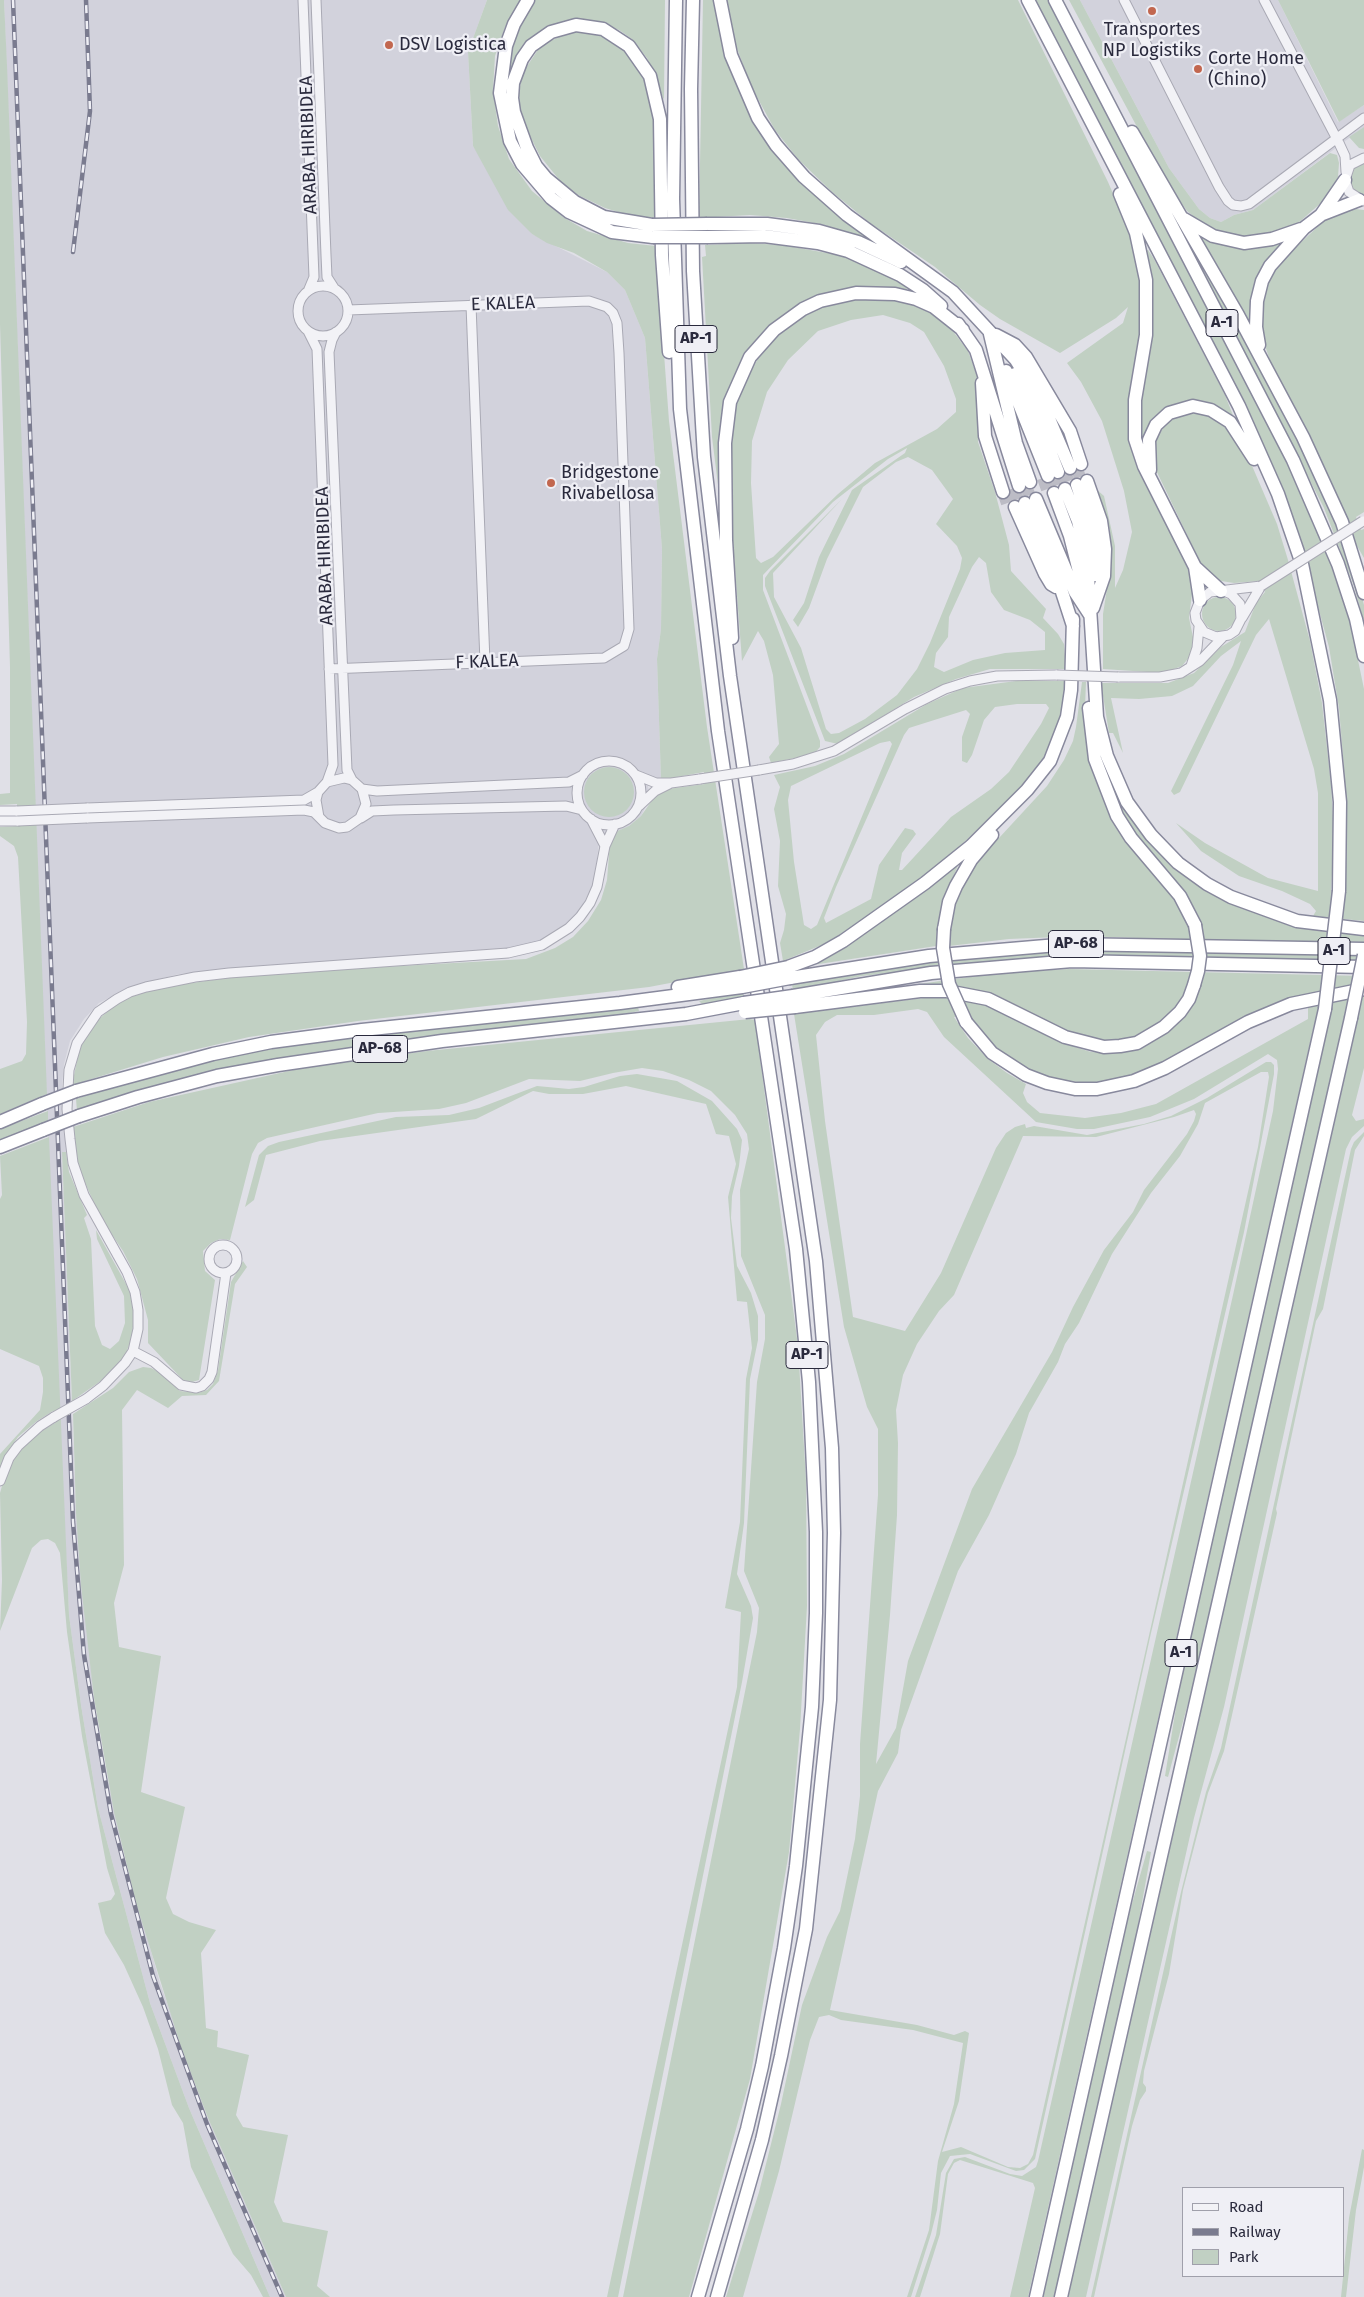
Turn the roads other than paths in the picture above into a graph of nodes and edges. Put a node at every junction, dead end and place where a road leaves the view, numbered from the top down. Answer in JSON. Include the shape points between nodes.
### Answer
{"nodes":[{"id":1,"x":303,"y":0,"type":"edge"},
{"id":2,"x":316,"y":0,"type":"edge"},
{"id":3,"x":528,"y":0,"type":"edge"},
{"id":4,"x":676,"y":0,"type":"edge"},
{"id":5,"x":693,"y":0,"type":"edge"},
{"id":6,"x":720,"y":0,"type":"edge"},
{"id":7,"x":1028,"y":0,"type":"edge"},
{"id":8,"x":1055,"y":0,"type":"edge"},
{"id":9,"x":1062,"y":0,"type":"edge"},
{"id":10,"x":1124,"y":0,"type":"edge"},
{"id":11,"x":1264,"y":0,"type":"edge"},
{"id":12,"x":1364,"y":118,"type":"edge"},
{"id":13,"x":1338,"y":141,"type":"junction"},
{"id":14,"x":1364,"y":158,"type":"edge"},
{"id":15,"x":1114,"y":167,"type":"junction"},
{"id":16,"x":1346,"y":176,"type":"junction"},
{"id":17,"x":1361,"y":200,"type":"edge"},
{"id":18,"x":1321,"y":215,"type":"junction"},
{"id":19,"x":1184,"y":219,"type":"junction"},
{"id":20,"x":1304,"y":228,"type":"junction"},
{"id":21,"x":708,"y":230,"type":"junction"},
{"id":22,"x":653,"y":231,"type":"junction"},
{"id":23,"x":940,"y":281,"type":"junction"},
{"id":24,"x":334,"y":288,"type":"junction"},
{"id":25,"x":309,"y":289,"type":"junction"},
{"id":26,"x":471,"y":305,"type":"junction"},
{"id":27,"x":348,"y":310,"type":"junction"},
{"id":28,"x":963,"y":330,"type":"junction"},
{"id":29,"x":308,"y":331,"type":"junction"},
{"id":30,"x":336,"y":332,"type":"junction"},
{"id":31,"x":989,"y":332,"type":"junction"},
{"id":32,"x":1263,"y":363,"type":"junction"},
{"id":33,"x":982,"y":368,"type":"junction"},
{"id":34,"x":680,"y":409,"type":"junction"},
{"id":35,"x":1042,"y":478,"type":"junction"},
{"id":36,"x":1151,"y":479,"type":"junction"},
{"id":37,"x":1278,"y":494,"type":"junction"},
{"id":38,"x":1048,"y":495,"type":"junction"},
{"id":39,"x":1363,"y":521,"type":"edge"},
{"id":40,"x":1195,"y":567,"type":"junction"},
{"id":41,"x":1261,"y":586,"type":"junction"},
{"id":42,"x":1061,"y":589,"type":"junction"},
{"id":43,"x":1222,"y":591,"type":"junction"},
{"id":44,"x":1364,"y":593,"type":"edge"},
{"id":45,"x":1200,"y":600,"type":"junction"},
{"id":46,"x":1090,"y":615,"type":"junction"},
{"id":47,"x":1241,"y":619,"type":"junction"},
{"id":48,"x":1073,"y":620,"type":"junction"},
{"id":49,"x":1199,"y":627,"type":"junction"},
{"id":50,"x":629,"y":629,"type":"joint"},
{"id":51,"x":1223,"y":637,"type":"junction"},
{"id":52,"x":1364,"y":656,"type":"edge"},
{"id":53,"x":485,"y":662,"type":"junction"},
{"id":54,"x":1190,"y":667,"type":"junction"},
{"id":55,"x":342,"y":668,"type":"junction"},
{"id":56,"x":329,"y":669,"type":"junction"},
{"id":57,"x":730,"y":676,"type":"junction"},
{"id":58,"x":583,"y":775,"type":"junction"},
{"id":59,"x":636,"y":775,"type":"junction"},
{"id":60,"x":352,"y":780,"type":"junction"},
{"id":61,"x":327,"y":782,"type":"junction"},
{"id":62,"x":671,"y":783,"type":"junction"},
{"id":63,"x":362,"y":789,"type":"junction"},
{"id":64,"x":318,"y":792,"type":"junction"},
{"id":65,"x":582,"y":810,"type":"junction"},
{"id":66,"x":635,"y":810,"type":"junction"},
{"id":67,"x":0,"y":811,"type":"edge"},
{"id":68,"x":320,"y":817,"type":"junction"},
{"id":69,"x":360,"y":818,"type":"junction"},
{"id":70,"x":590,"y":818,"type":"junction"},
{"id":71,"x":0,"y":821,"type":"edge"},
{"id":72,"x":615,"y":824,"type":"junction"},
{"id":73,"x":604,"y":846,"type":"junction"},
{"id":74,"x":1364,"y":929,"type":"edge"},
{"id":75,"x":1364,"y":949,"type":"edge"},
{"id":76,"x":1364,"y":955,"type":"edge"},
{"id":77,"x":1364,"y":967,"type":"edge"},
{"id":78,"x":789,"y":972,"type":"junction"},
{"id":79,"x":1364,"y":989,"type":"edge"},
{"id":80,"x":794,"y":1001,"type":"junction"},
{"id":81,"x":0,"y":1122,"type":"edge"},
{"id":82,"x":0,"y":1147,"type":"edge"},
{"id":83,"x":226,"y":1273,"type":"dead end"},
{"id":84,"x":133,"y":1351,"type":"junction"},
{"id":85,"x":0,"y":1481,"type":"edge"},
{"id":86,"x":698,"y":2297,"type":"edge"},
{"id":87,"x":717,"y":2297,"type":"edge"},
{"id":88,"x":1036,"y":2297,"type":"edge"},
{"id":89,"x":1061,"y":2297,"type":"edge"}],
"edges":[{"from":1,"to":25,"type":"street","name":"ARABA HIRIBIDEA","via":[[314,277]]},
{"from":2,"to":24,"type":"street","name":"ARABA HIRIBIDEA","via":[[326,270]]},
{"from":3,"to":22,"type":"highway","via":[[514,24],[501,73],[502,111],[514,148],[534,180],[569,212],[612,232]]},
{"from":4,"to":34,"type":"highway","number":"AP-1","via":[[673,199]]},
{"from":5,"to":57,"type":"highway","number":"AP-1","via":[[691,191],[697,355],[716,580]]},
{"from":6,"to":23,"type":"highway","via":[[737,71],[758,118],[776,145],[804,177],[847,215]]},
{"from":7,"to":15,"type":"highway","number":"A-1"},
{"from":8,"to":52,"type":"highway","number":"A-1","via":[[1293,460],[1338,564]]},
{"from":9,"to":19,"type":"highway","via":[[1112,97]]},
{"from":10,"to":13,"type":"street","via":[[1219,187],[1233,205],[1249,204]]},
{"from":11,"to":13,"type":"street"},
{"from":12,"to":13,"type":"street"},
{"from":13,"to":14,"type":"street","via":[[1348,152]]},
{"from":13,"to":16,"type":"street","via":[[1345,156]]},
{"from":14,"to":16,"type":"street","via":[[1356,160]]},
{"from":15,"to":36,"type":"highway","via":[[1118,188],[1136,233],[1146,280],[1146,335],[1134,422],[1139,453]]},
{"from":15,"to":37,"type":"highway","number":"A-1","via":[[1240,406]]},
{"from":16,"to":17,"type":"street","via":[[1349,192]]},
{"from":16,"to":18,"type":"highway"},
{"from":17,"to":18,"type":"highway"},
{"from":18,"to":20,"type":"highway"},
{"from":19,"to":20,"type":"highway","via":[[1213,236],[1244,243],[1272,239]]},
{"from":19,"to":32,"type":"highway"},
{"from":20,"to":32,"type":"highway","via":[[1270,266],[1262,281],[1255,320]]},
{"from":21,"to":22,"type":"highway","bridge":true},
{"from":21,"to":23,"type":"highway","via":[[767,224],[819,231],[858,242]]},
{"from":21,"to":28,"type":"highway","via":[[818,243],[848,252],[900,275],[923,290]]},
{"from":22,"to":34,"type":"highway","via":[[591,211],[558,189],[536,166],[514,112],[512,98],[522,59],[532,46],[551,32],[576,25],[603,30],[629,46],[650,76],[660,119],[665,301],[670,364]]},
{"from":23,"to":31,"type":"highway"},
{"from":24,"to":25,"type":"street","via":[[319,286]]},
{"from":24,"to":27,"type":"street","via":[[344,297]]},
{"from":25,"to":29,"type":"street","via":[[298,305],[298,315]]},
{"from":26,"to":27,"type":"street","name":"E KALEA"},
{"from":26,"to":50,"type":"street","name":"E KALEA","via":[[589,301],[598,303],[613,314],[617,323],[619,353]]},
{"from":26,"to":53,"type":"street"},
{"from":27,"to":30,"type":"street","via":[[343,326]]},
{"from":28,"to":33,"type":"highway","via":[[976,350]]},
{"from":28,"to":57,"type":"highway","via":[[934,307],[916,299],[895,294],[856,293],[820,301],[803,309],[774,330],[750,357],[730,402],[725,443],[726,540],[733,647]]},
{"from":29,"to":30,"type":"street","via":[[326,336]]},
{"from":29,"to":56,"type":"street","name":"ARABA HIRIBIDEA","via":[[317,349]]},
{"from":30,"to":55,"type":"street","name":"ARABA HIRIBIDEA","via":[[329,352]]},
{"from":31,"to":35,"type":"highway","via":[[1008,384],[1016,421]]},
{"from":31,"to":35,"type":"highway","via":[[1020,382]]},
{"from":31,"to":35,"type":"highway","via":[[1015,345],[1026,357],[1070,431]]},
{"from":32,"to":44,"type":"highway","via":[[1322,476],[1355,559]]},
{"from":33,"to":35,"type":"highway"},
{"from":33,"to":35,"type":"highway","via":[[982,425],[986,445]]},
{"from":34,"to":86,"type":"highway","number":"AP-1","via":[[718,731],[800,1276],[814,1448],[816,1541],[812,1707],[784,1948],[747,2129]]},
{"from":36,"to":37,"type":"highway","via":[[1148,450],[1156,425],[1177,409],[1202,406],[1230,422]]},
{"from":36,"to":40,"type":"highway"},
{"from":37,"to":88,"type":"highway","number":"A-1","bridge":true,"via":[[1310,595],[1330,700],[1340,802],[1339,891],[1332,962],[1325,1009]]},
{"from":38,"to":42,"type":"highway"},
{"from":38,"to":42,"type":"highway","via":[[1045,574],[1050,584]]},
{"from":38,"to":46,"type":"highway","via":[[1075,592]]},
{"from":38,"to":46,"type":"highway","via":[[1085,546]]},
{"from":38,"to":46,"type":"highway","via":[[1095,522],[1100,567]]},
{"from":39,"to":41,"type":"street","bridge":true},
{"from":40,"to":43,"type":"highway"},
{"from":40,"to":45,"type":"highway"},
{"from":41,"to":43,"type":"street"},
{"from":41,"to":47,"type":"street"},
{"from":42,"to":48,"type":"highway"},
{"from":43,"to":45,"type":"street","via":[[1210,592]]},
{"from":43,"to":47,"type":"street","via":[[1240,604]]},
{"from":45,"to":49,"type":"street","via":[[1195,613]]},
{"from":46,"to":74,"type":"highway","via":[[1097,717],[1105,750],[1127,802],[1151,835],[1178,863],[1231,897],[1296,921]]},
{"from":46,"to":80,"type":"highway","bridge":true,"via":[[1089,716],[1095,759],[1103,783],[1131,838],[1180,896],[1195,925],[1200,956],[1198,971],[1189,999],[1180,1012],[1164,1027],[1137,1042],[1104,1047],[1065,1037],[988,1000],[947,991]]},
{"from":47,"to":51,"type":"street","via":[[1235,631]]},
{"from":48,"to":78,"type":"highway","via":[[1068,717],[1050,761],[1027,790],[971,846],[902,900],[843,941]]},
{"from":48,"to":79,"type":"highway","bridge":true,"via":[[1077,686],[1066,742],[1054,768],[1036,792],[971,860],[949,902],[943,948],[949,984],[966,1022],[992,1053],[1026,1075],[1057,1085],[1096,1089],[1134,1082],[1248,1022],[1284,1007]]},
{"from":49,"to":51,"type":"street","via":[[1210,635]]},
{"from":49,"to":54,"type":"street","via":[[1197,648]]},
{"from":50,"to":53,"type":"street","name":"F KALEA","via":[[624,646],[604,658]]},
{"from":51,"to":54,"type":"street"},
{"from":53,"to":55,"type":"street","name":"F KALEA"},
{"from":54,"to":62,"type":"street","bridge":true,"via":[[1172,676],[1057,674],[997,676],[970,681],[945,689],[905,709],[834,751],[793,764]]},
{"from":55,"to":56,"type":"street","name":"F KALEA"},
{"from":55,"to":60,"type":"street","name":"ARABA HIRIBIDEA","via":[[347,770]]},
{"from":56,"to":61,"type":"street","name":"ARABA HIRIBIDEA","via":[[333,765]]},
{"from":57,"to":87,"type":"highway","number":"AP-1","via":[[816,1261],[832,1448],[833,1599],[829,1709],[806,1929],[762,2140]]},
{"from":58,"to":59,"type":"street","via":[[599,762],[609,761],[629,768]]},
{"from":58,"to":63,"type":"street","via":[[569,782],[377,791]]},
{"from":58,"to":65,"type":"street","via":[[577,793]]},
{"from":59,"to":62,"type":"street","via":[[648,781]]},
{"from":59,"to":66,"type":"street","via":[[641,793]]},
{"from":60,"to":61,"type":"street","via":[[344,778]]},
{"from":60,"to":63,"type":"street"},
{"from":61,"to":64,"type":"street"},
{"from":62,"to":66,"type":"street","via":[[655,791]]},
{"from":63,"to":69,"type":"street","via":[[366,804]]},
{"from":64,"to":67,"type":"street","bridge":true,"via":[[304,800]]},
{"from":64,"to":68,"type":"street","via":[[316,809]]},
{"from":65,"to":69,"type":"street","via":[[566,806],[394,810],[372,812]]},
{"from":65,"to":70,"type":"street"},
{"from":66,"to":72,"type":"street","via":[[623,822]]},
{"from":68,"to":69,"type":"street","via":[[340,828]]},
{"from":68,"to":71,"type":"street","bridge":true,"via":[[304,810]]},
{"from":70,"to":72,"type":"street"},
{"from":70,"to":73,"type":"street"},
{"from":72,"to":73,"type":"street"},
{"from":73,"to":84,"type":"street","via":[[597,887],[580,918],[542,945],[492,954],[228,973],[146,987],[117,998],[98,1012],[77,1043],[69,1070],[67,1109],[70,1139],[73,1163],[84,1195],[128,1272],[135,1292],[138,1329]]},
{"from":75,"to":78,"type":"highway","number":"AP-68","via":[[1069,944]]},
{"from":76,"to":89,"type":"highway","number":"A-1","bridge":true},
{"from":77,"to":80,"type":"highway","number":"AP-68","via":[[1072,961],[931,973]]},
{"from":78,"to":81,"type":"highway","number":"AP-68","bridge":true,"via":[[620,1003],[270,1042],[76,1091]]},
{"from":80,"to":82,"type":"highway","number":"AP-68","bridge":true,"via":[[442,1041],[278,1064],[138,1096]]},
{"from":83,"to":84,"type":"street","via":[[212,1372],[202,1386],[181,1385],[154,1362]]},
{"from":84,"to":85,"type":"street","bridge":true,"via":[[116,1374],[86,1399],[40,1426],[18,1446],[9,1458]]}]}
